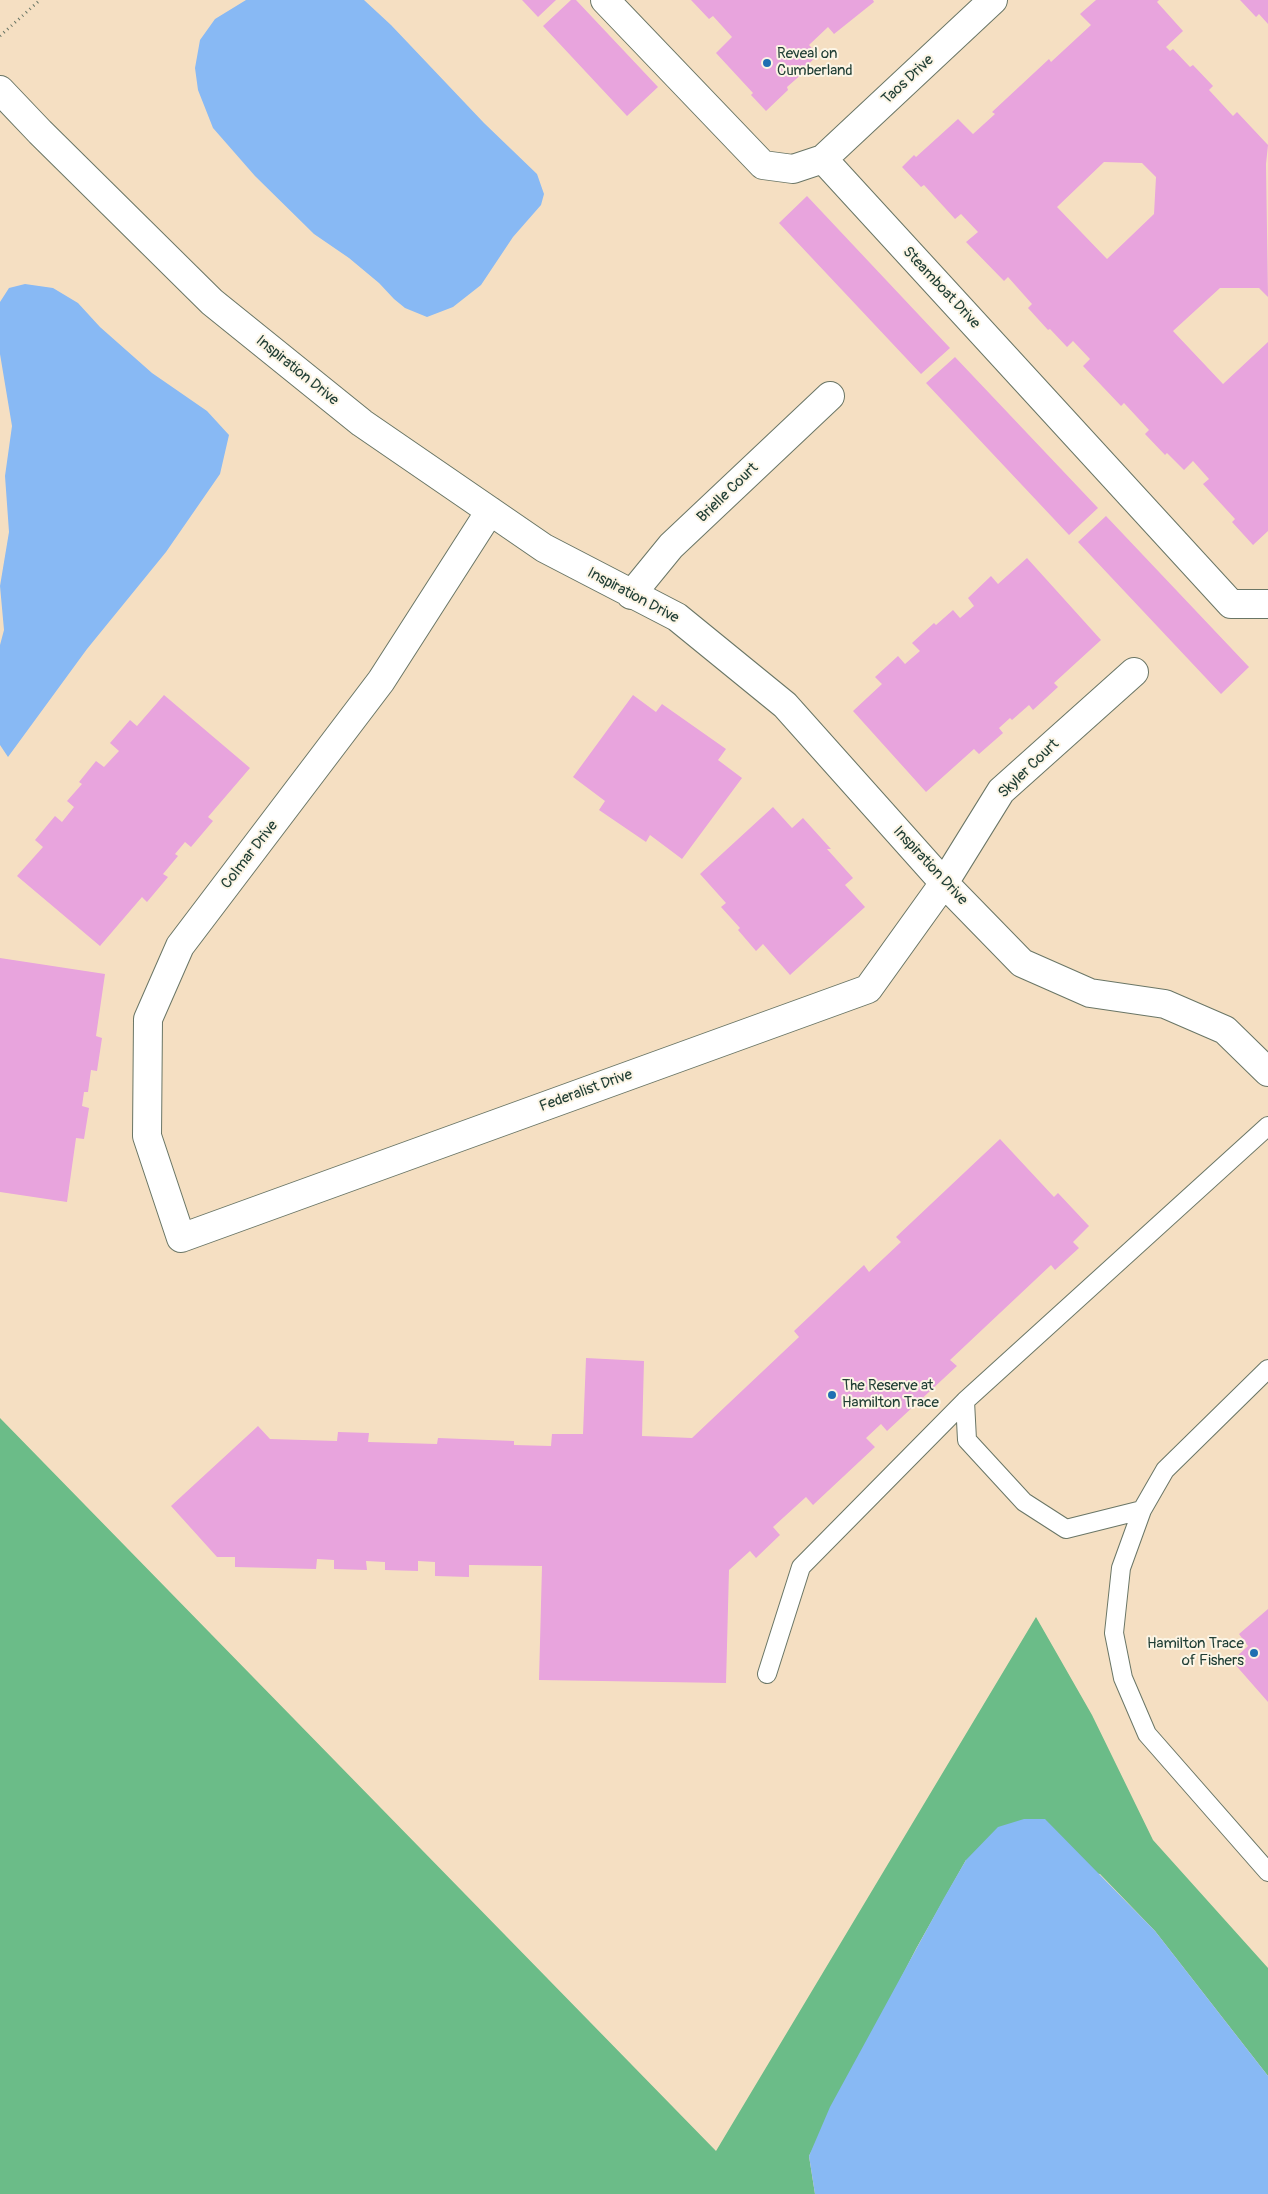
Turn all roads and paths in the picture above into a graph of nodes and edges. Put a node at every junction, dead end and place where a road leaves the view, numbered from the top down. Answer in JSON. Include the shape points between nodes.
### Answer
{"nodes":[{"id":1,"x":40,"y":0,"type":"edge"},
{"id":2,"x":605,"y":0,"type":"edge"},
{"id":3,"x":993,"y":0,"type":"edge"},
{"id":4,"x":0,"y":36,"type":"edge"},
{"id":5,"x":0,"y":90,"type":"edge"},
{"id":6,"x":822,"y":159,"type":"junction"},
{"id":7,"x":830,"y":396,"type":"dead end"},
{"id":8,"x":490,"y":511,"type":"junction"},
{"id":9,"x":631,"y":595,"type":"junction"},
{"id":10,"x":1268,"y":604,"type":"edge"},
{"id":11,"x":1134,"y":672,"type":"dead end"},
{"id":12,"x":944,"y":883,"type":"junction"},
{"id":13,"x":1268,"y":1072,"type":"edge"},
{"id":14,"x":1268,"y":1126,"type":"edge"},
{"id":15,"x":181,"y":1238,"type":"joint"},
{"id":16,"x":1268,"y":1369,"type":"edge"},
{"id":17,"x":965,"y":1401,"type":"junction"},
{"id":18,"x":1142,"y":1510,"type":"junction"},
{"id":19,"x":767,"y":1674,"type":"dead end"},
{"id":20,"x":1268,"y":1872,"type":"edge"}],
"edges":[{"from":1,"to":4,"type":"path"},
{"from":2,"to":6,"type":"street","via":[[763,165],[793,169]]},
{"from":3,"to":6,"type":"street","name":"Taos Drive"},
{"from":5,"to":8,"type":"street","name":"Inspiration Drive","via":[[212,302],[362,424]]},
{"from":6,"to":10,"type":"street","name":"Steamboat Drive","via":[[1231,604]]},
{"from":7,"to":9,"type":"street","name":"Brielle Court","via":[[671,546]]},
{"from":8,"to":9,"type":"street","name":"Inspiration Drive","via":[[544,548]]},
{"from":8,"to":15,"type":"street","name":"Colmar Drive","via":[[382,681],[180,946],[148,1019],[147,1136]]},
{"from":9,"to":12,"type":"street","name":"Inspiration Drive","via":[[677,618],[785,705]]},
{"from":11,"to":12,"type":"street","name":"Skyler Court","via":[[1002,791]]},
{"from":12,"to":13,"type":"street","name":"Inspiration Drive","via":[[1022,963],[1090,993],[1165,1004],[1225,1030]]},
{"from":12,"to":15,"type":"street","name":"Federalist Drive","via":[[868,989]]},
{"from":14,"to":17,"type":"lane"},
{"from":16,"to":18,"type":"lane","via":[[1164,1470]]},
{"from":17,"to":18,"type":"lane","via":[[967,1440],[1024,1502],[1066,1529]]},
{"from":17,"to":19,"type":"lane","via":[[801,1567]]},
{"from":18,"to":20,"type":"lane","via":[[1120,1568],[1114,1633],[1123,1678],[1147,1734]]}]}
